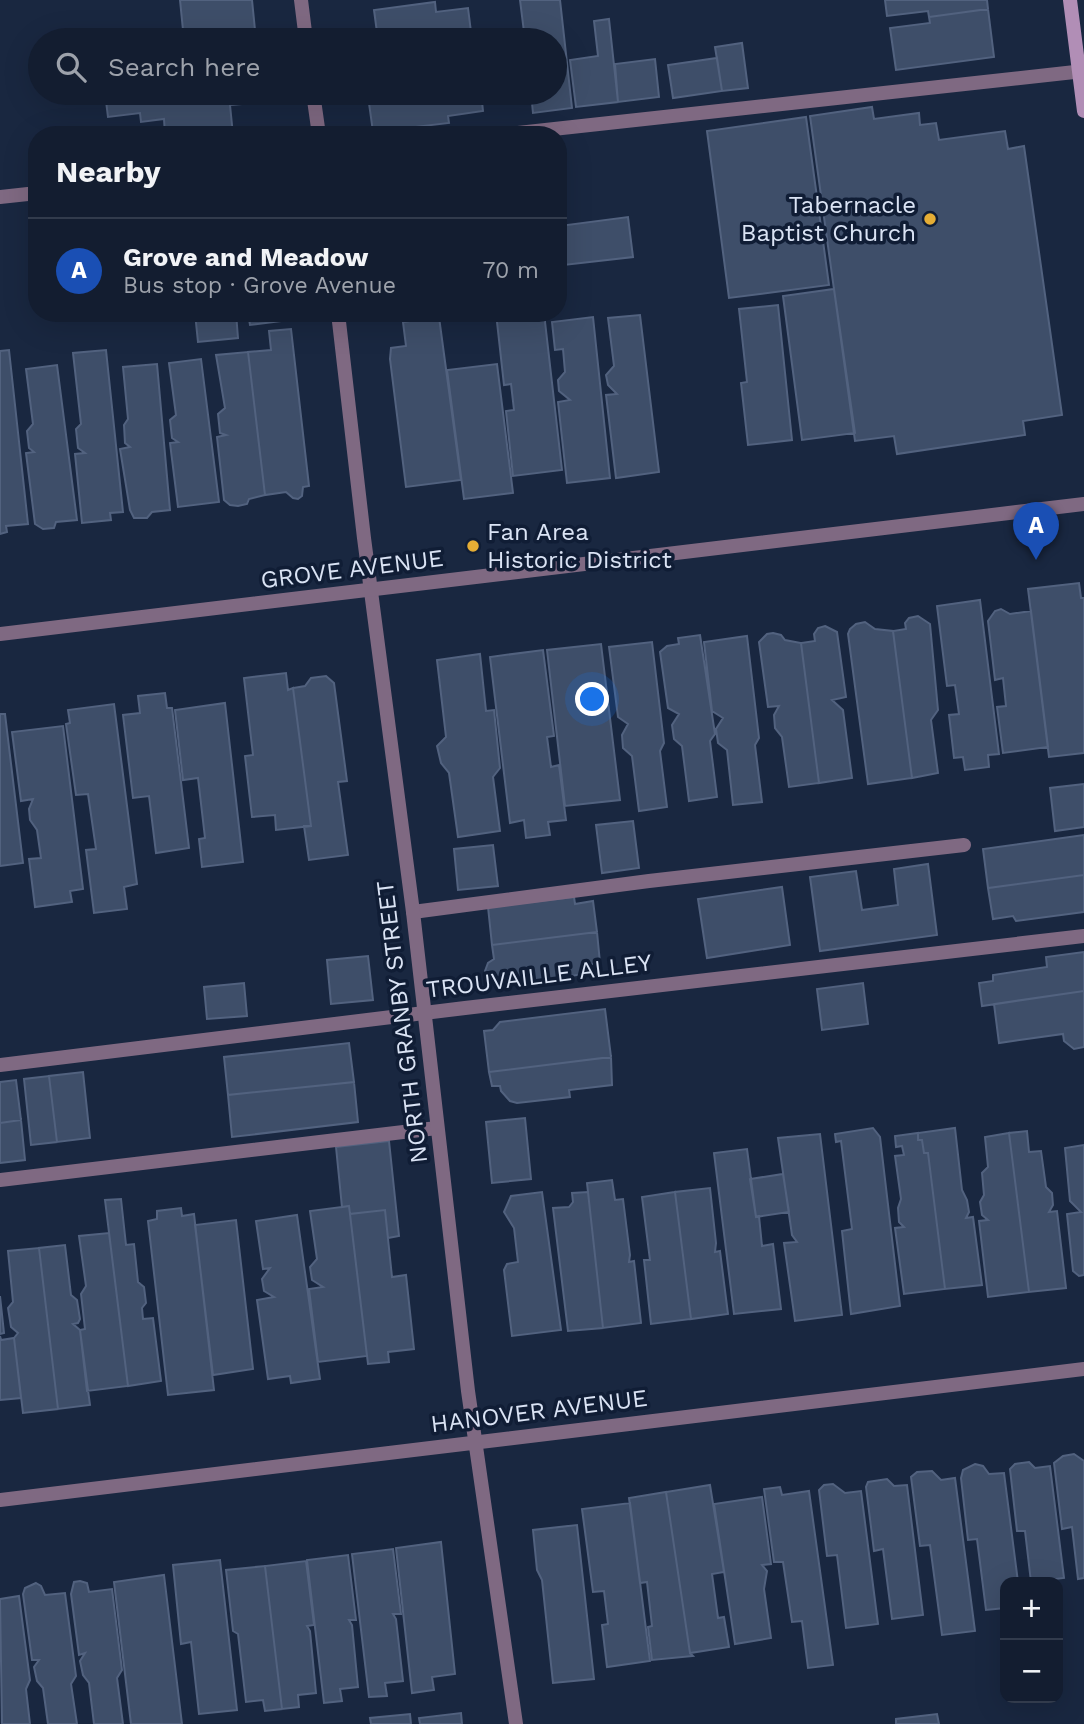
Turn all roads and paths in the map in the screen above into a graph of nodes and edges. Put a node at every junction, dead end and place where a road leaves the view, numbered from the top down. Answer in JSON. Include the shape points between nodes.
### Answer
{"nodes":[{"id":1,"x":301,"y":0,"type":"edge"},
{"id":2,"x":1070,"y":0,"type":"edge"},
{"id":3,"x":304,"y":28,"type":"edge"},
{"id":4,"x":1081,"y":72,"type":"edge"},
{"id":5,"x":315,"y":105,"type":"edge"},
{"id":6,"x":1084,"y":111,"type":"edge"},
{"id":7,"x":318,"y":126,"type":"edge"},
{"id":8,"x":567,"y":128,"type":"edge"},
{"id":9,"x":28,"y":194,"type":"edge"},
{"id":10,"x":0,"y":197,"type":"edge"},
{"id":11,"x":339,"y":322,"type":"edge"},
{"id":12,"x":1084,"y":504,"type":"edge"},
{"id":13,"x":372,"y":589,"type":"junction"},
{"id":14,"x":0,"y":634,"type":"edge"},
{"id":15,"x":964,"y":845,"type":"dead end"},
{"id":16,"x":413,"y":912,"type":"junction"},
{"id":17,"x":1084,"y":936,"type":"edge"},
{"id":18,"x":424,"y":1013,"type":"junction"},
{"id":19,"x":0,"y":1065,"type":"edge"},
{"id":20,"x":437,"y":1128,"type":"junction"},
{"id":21,"x":0,"y":1180,"type":"edge"},
{"id":22,"x":1084,"y":1369,"type":"edge"},
{"id":23,"x":475,"y":1441,"type":"junction"},
{"id":24,"x":0,"y":1500,"type":"edge"},
{"id":25,"x":516,"y":1724,"type":"edge"}],
"edges":[{"from":1,"to":3,"type":"street"},
{"from":2,"to":4,"type":"main road"},
{"from":4,"to":6,"type":"main road"},
{"from":4,"to":8,"type":"street"},
{"from":5,"to":7,"type":"street"},
{"from":9,"to":10,"type":"street"},
{"from":11,"to":13,"type":"street","name":"NORTH GRANBY STREET"},
{"from":12,"to":13,"type":"street","name":"GROVE AVENUE"},
{"from":13,"to":14,"type":"street","name":"GROVE AVENUE"},
{"from":13,"to":16,"type":"street","name":"NORTH GRANBY STREET"},
{"from":15,"to":16,"type":"street"},
{"from":16,"to":18,"type":"street","name":"NORTH GRANBY STREET"},
{"from":17,"to":18,"type":"street","name":"TROUVAILLE ALLEY"},
{"from":18,"to":19,"type":"street","name":"TROUVAILLE ALLEY"},
{"from":18,"to":20,"type":"street","name":"NORTH GRANBY STREET"},
{"from":20,"to":21,"type":"street"},
{"from":20,"to":23,"type":"street","name":"NORTH GRANBY STREET"},
{"from":22,"to":23,"type":"street","name":"HANOVER AVENUE"},
{"from":23,"to":24,"type":"street","name":"HANOVER AVENUE"},
{"from":23,"to":25,"type":"street","name":"NORTH GRANBY STREET"}]}
